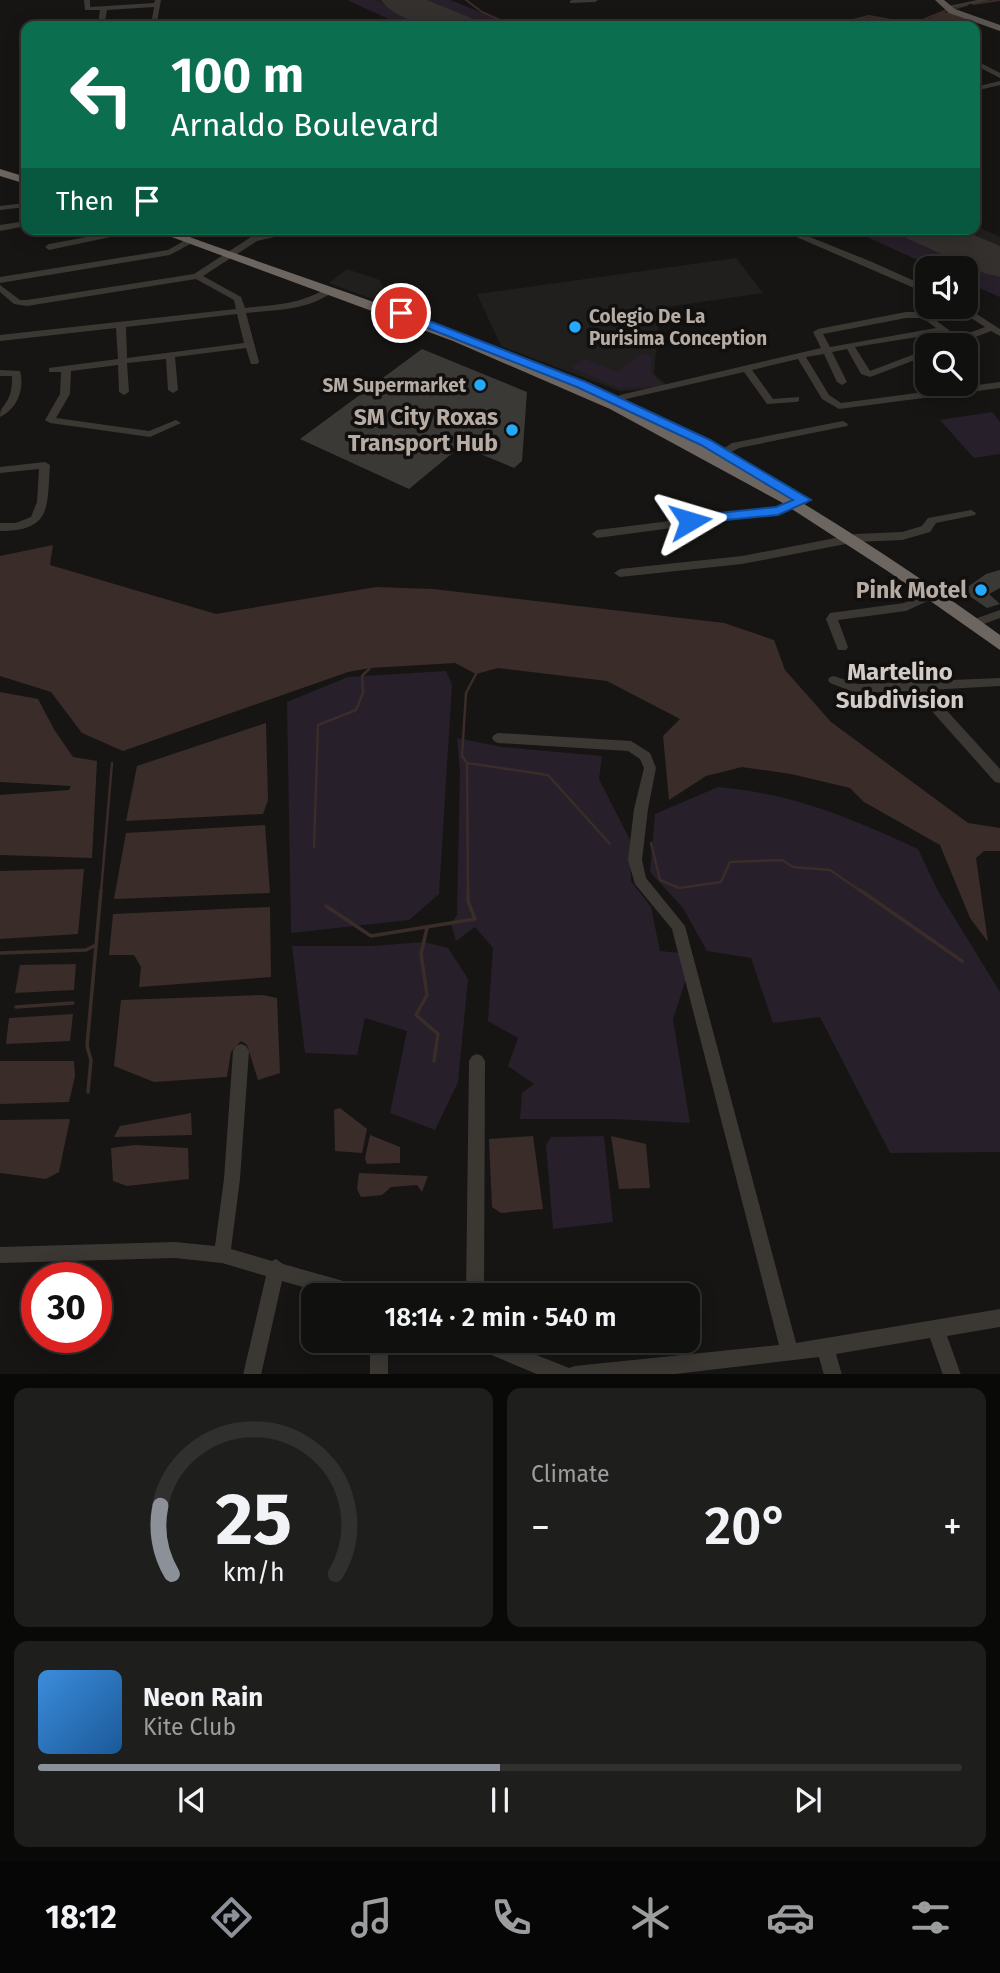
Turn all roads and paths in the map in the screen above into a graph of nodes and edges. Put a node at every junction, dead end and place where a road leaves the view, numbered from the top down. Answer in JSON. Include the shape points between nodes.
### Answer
{"nodes":[{"id":1,"x":595,"y":0,"type":"edge"},
{"id":2,"x":939,"y":0,"type":"edge"},
{"id":3,"x":988,"y":0,"type":"edge"},
{"id":4,"x":87,"y":1,"type":"edge"},
{"id":5,"x":114,"y":1,"type":"edge"},
{"id":6,"x":158,"y":2,"type":"edge"},
{"id":7,"x":572,"y":2,"type":"dead end"},
{"id":8,"x":139,"y":3,"type":"edge"},
{"id":9,"x":126,"y":6,"type":"junction"},
{"id":10,"x":104,"y":8,"type":"junction"},
{"id":11,"x":947,"y":8,"type":"junction"},
{"id":12,"x":102,"y":21,"type":"edge"},
{"id":13,"x":121,"y":21,"type":"edge"},
{"id":14,"x":138,"y":21,"type":"edge"},
{"id":15,"x":146,"y":21,"type":"edge"},
{"id":16,"x":1000,"y":28,"type":"edge"},
{"id":17,"x":980,"y":66,"type":"edge"},
{"id":18,"x":998,"y":79,"type":"edge"},
{"id":19,"x":983,"y":80,"type":"dead end"},
{"id":20,"x":980,"y":86,"type":"edge"},
{"id":21,"x":0,"y":169,"type":"edge"},
{"id":22,"x":21,"y":177,"type":"edge"},
{"id":23,"x":21,"y":206,"type":"edge"},
{"id":24,"x":0,"y":208,"type":"edge"},
{"id":25,"x":21,"y":225,"type":"edge"},
{"id":26,"x":0,"y":228,"type":"edge"},
{"id":27,"x":112,"y":235,"type":"edge"},
{"id":28,"x":179,"y":235,"type":"edge"},
{"id":29,"x":182,"y":235,"type":"edge"},
{"id":30,"x":274,"y":235,"type":"edge"},
{"id":31,"x":797,"y":235,"type":"edge"},
{"id":32,"x":49,"y":247,"type":"dead end"},
{"id":33,"x":229,"y":254,"type":"junction"},
{"id":34,"x":197,"y":276,"type":"junction"},
{"id":35,"x":0,"y":280,"type":"edge"},
{"id":36,"x":915,"y":285,"type":"edge"},
{"id":37,"x":0,"y":288,"type":"edge"},
{"id":38,"x":330,"y":290,"type":"junction"},
{"id":39,"x":243,"y":312,"type":"junction"},
{"id":40,"x":978,"y":319,"type":"edge"},
{"id":41,"x":121,"y":326,"type":"junction"},
{"id":42,"x":944,"y":330,"type":"junction"},
{"id":43,"x":996,"y":330,"type":"edge"},
{"id":44,"x":948,"y":333,"type":"edge"},
{"id":45,"x":978,"y":335,"type":"edge"},
{"id":46,"x":1,"y":339,"type":"edge"},
{"id":47,"x":250,"y":345,"type":"junction"},
{"id":48,"x":849,"y":345,"type":"junction"},
{"id":49,"x":825,"y":351,"type":"junction"},
{"id":50,"x":170,"y":355,"type":"junction"},
{"id":51,"x":801,"y":356,"type":"junction"},
{"id":52,"x":915,"y":357,"type":"edge"},
{"id":53,"x":123,"y":361,"type":"junction"},
{"id":54,"x":254,"y":362,"type":"dead end"},
{"id":55,"x":66,"y":368,"type":"junction"},
{"id":56,"x":746,"y":369,"type":"junction"},
{"id":57,"x":52,"y":370,"type":"dead end"},
{"id":58,"x":0,"y":373,"type":"edge"},
{"id":59,"x":842,"y":382,"type":"dead end"},
{"id":60,"x":1000,"y":385,"type":"edge"},
{"id":61,"x":173,"y":390,"type":"dead end"},
{"id":62,"x":124,"y":392,"type":"dead end"},
{"id":63,"x":608,"y":399,"type":"junction"},
{"id":64,"x":796,"y":399,"type":"dead end"},
{"id":65,"x":0,"y":414,"type":"edge"},
{"id":66,"x":176,"y":423,"type":"dead end"},
{"id":67,"x":843,"y":424,"type":"dead end"},
{"id":68,"x":47,"y":452,"type":"dead end"},
{"id":69,"x":719,"y":455,"type":"junction"},
{"id":70,"x":45,"y":465,"type":"junction"},
{"id":71,"x":0,"y":470,"type":"edge"},
{"id":72,"x":801,"y":503,"type":"junction"},
{"id":73,"x":971,"y":513,"type":"dead end"},
{"id":74,"x":0,"y":527,"type":"edge"},
{"id":75,"x":597,"y":534,"type":"dead end"},
{"id":76,"x":853,"y":539,"type":"junction"},
{"id":77,"x":620,"y":573,"type":"dead end"},
{"id":78,"x":937,"y":592,"type":"junction"},
{"id":79,"x":1000,"y":614,"type":"edge"},
{"id":80,"x":977,"y":622,"type":"junction"},
{"id":81,"x":1000,"y":634,"type":"edge"},
{"id":82,"x":1000,"y":644,"type":"edge"},
{"id":83,"x":842,"y":647,"type":"dead end"},
{"id":84,"x":834,"y":680,"type":"dead end"},
{"id":85,"x":1000,"y":682,"type":"edge"},
{"id":86,"x":917,"y":686,"type":"junction"},
{"id":87,"x":498,"y":738,"type":"dead end"},
{"id":88,"x":1000,"y":778,"type":"edge"},
{"id":89,"x":241,"y":1051,"type":"dead end"},
{"id":90,"x":477,"y":1061,"type":"dead end"},
{"id":91,"x":0,"y":1255,"type":"edge"},
{"id":92,"x":222,"y":1255,"type":"junction"},
{"id":93,"x":276,"y":1268,"type":"junction"},
{"id":94,"x":324,"y":1283,"type":"edge"},
{"id":95,"x":475,"y":1283,"type":"edge"},
{"id":96,"x":1000,"y":1318,"type":"edge"},
{"id":97,"x":936,"y":1329,"type":"junction"},
{"id":98,"x":825,"y":1346,"type":"junction"},
{"id":99,"x":379,"y":1353,"type":"edge"},
{"id":100,"x":509,"y":1353,"type":"edge"},
{"id":101,"x":790,"y":1353,"type":"junction"},
{"id":102,"x":252,"y":1374,"type":"edge"},
{"id":103,"x":379,"y":1374,"type":"edge"},
{"id":104,"x":563,"y":1374,"type":"edge"},
{"id":105,"x":575,"y":1374,"type":"edge"},
{"id":106,"x":833,"y":1374,"type":"edge"},
{"id":107,"x":952,"y":1374,"type":"edge"}],
"edges":[{"from":1,"to":7,"type":"street"},
{"from":2,"to":11,"type":"main road"},
{"from":3,"to":11,"type":"street"},
{"from":4,"to":5,"type":"street"},
{"from":4,"to":10,"type":"street","via":[[87,9]]},
{"from":5,"to":8,"type":"street"},
{"from":6,"to":8,"type":"street"},
{"from":6,"to":15,"type":"street","via":[[155,20]]},
{"from":8,"to":9,"type":"street"},
{"from":8,"to":14,"type":"street"},
{"from":9,"to":10,"type":"street"},
{"from":9,"to":13,"type":"street"},
{"from":10,"to":12,"type":"street"},
{"from":11,"to":16,"type":"main road"},
{"from":17,"to":18,"type":"street"},
{"from":18,"to":19,"type":"street"},
{"from":18,"to":20,"type":"street"},
{"from":21,"to":22,"type":"highway"},
{"from":23,"to":24,"type":"street"},
{"from":25,"to":26,"type":"street"},
{"from":27,"to":32,"type":"street"},
{"from":28,"to":35,"type":"street","via":[[170,251]]},
{"from":29,"to":33,"type":"highway"},
{"from":30,"to":33,"type":"street","via":[[254,239]]},
{"from":31,"to":36,"type":"street"},
{"from":33,"to":34,"type":"street"},
{"from":33,"to":38,"type":"highway"},
{"from":34,"to":37,"type":"street","via":[[27,303],[17,302]]},
{"from":34,"to":39,"type":"street","via":[[231,293]]},
{"from":38,"to":39,"type":"street","via":[[294,305]]},
{"from":38,"to":63,"type":"highway"},
{"from":39,"to":41,"type":"street"},
{"from":39,"to":47,"type":"street"},
{"from":40,"to":43,"type":"street"},
{"from":41,"to":46,"type":"street"},
{"from":41,"to":53,"type":"street"},
{"from":42,"to":44,"type":"street"},
{"from":42,"to":48,"type":"street"},
{"from":42,"to":49,"type":"street","via":[[925,315],[906,316],[818,332]]},
{"from":43,"to":45,"type":"street"},
{"from":47,"to":50,"type":"street"},
{"from":47,"to":54,"type":"street"},
{"from":48,"to":49,"type":"street"},
{"from":48,"to":52,"type":"street","via":[[864,372],[870,374]]},
{"from":49,"to":51,"type":"street"},
{"from":49,"to":59,"type":"street"},
{"from":50,"to":53,"type":"street"},
{"from":50,"to":61,"type":"street"},
{"from":51,"to":56,"type":"street"},
{"from":51,"to":60,"type":"street","via":[[825,397],[839,406]]},
{"from":53,"to":55,"type":"street"},
{"from":53,"to":62,"type":"street"},
{"from":55,"to":57,"type":"street"},
{"from":55,"to":66,"type":"street","via":[[65,394],[50,420],[150,434]]},
{"from":56,"to":63,"type":"street"},
{"from":56,"to":64,"type":"street","via":[[770,402]]},
{"from":58,"to":65,"type":"street","via":[[17,373],[18,390]]},
{"from":63,"to":69,"type":"highway"},
{"from":67,"to":69,"type":"street","via":[[736,445]]},
{"from":68,"to":70,"type":"street"},
{"from":69,"to":72,"type":"highway"},
{"from":70,"to":71,"type":"street"},
{"from":70,"to":74,"type":"street","via":[[35,522]]},
{"from":72,"to":75,"type":"street","via":[[778,511]]},
{"from":72,"to":76,"type":"highway"},
{"from":73,"to":76,"type":"street","via":[[932,520],[925,529],[914,532]]},
{"from":76,"to":77,"type":"street","via":[[742,560]]},
{"from":76,"to":78,"type":"highway"},
{"from":78,"to":80,"type":"highway"},
{"from":78,"to":83,"type":"street","via":[[906,607],[834,616]]},
{"from":79,"to":80,"type":"street"},
{"from":80,"to":81,"type":"highway"},
{"from":80,"to":82,"type":"highway"},
{"from":84,"to":86,"type":"street","via":[[856,689]]},
{"from":85,"to":86,"type":"street"},
{"from":86,"to":88,"type":"street"},
{"from":87,"to":101,"type":"street","via":[[631,746],[645,756],[650,768],[635,860],[640,880],[678,926]]},
{"from":89,"to":92,"type":"street"},
{"from":90,"to":95,"type":"street"},
{"from":91,"to":92,"type":"street","via":[[175,1250]]},
{"from":92,"to":93,"type":"street"},
{"from":93,"to":94,"type":"street"},
{"from":93,"to":102,"type":"street"},
{"from":96,"to":97,"type":"street"},
{"from":97,"to":98,"type":"street"},
{"from":97,"to":107,"type":"street"},
{"from":98,"to":101,"type":"street"},
{"from":98,"to":106,"type":"street"},
{"from":99,"to":103,"type":"street"},
{"from":100,"to":104,"type":"street"},
{"from":101,"to":105,"type":"street"}]}
